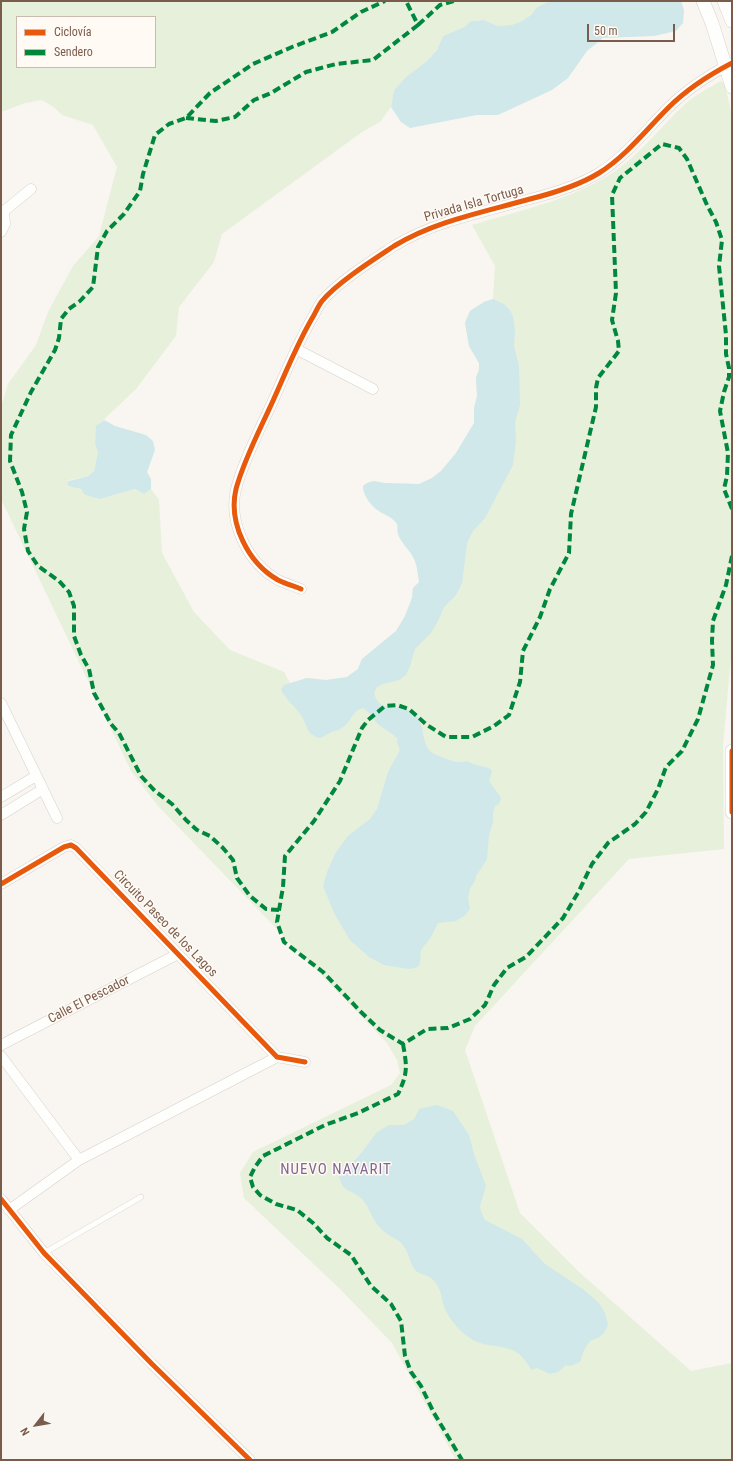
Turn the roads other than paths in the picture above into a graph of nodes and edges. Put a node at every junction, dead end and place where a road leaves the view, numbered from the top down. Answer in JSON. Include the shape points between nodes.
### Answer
{"nodes":[{"id":1,"x":703,"y":1,"type":"edge"},
{"id":2,"x":724,"y":1,"type":"edge"},
{"id":3,"x":732,"y":21,"type":"edge"},
{"id":4,"x":729,"y":65,"type":"edge"},
{"id":5,"x":732,"y":87,"type":"edge"},
{"id":6,"x":31,"y":189,"type":"dead end"},
{"id":7,"x":2,"y":211,"type":"edge"},
{"id":8,"x":1,"y":232,"type":"edge"},
{"id":9,"x":296,"y":349,"type":"junction"},
{"id":10,"x":373,"y":389,"type":"dead end"},
{"id":11,"x":301,"y":589,"type":"dead end"},
{"id":12,"x":1,"y":703,"type":"edge"},
{"id":13,"x":732,"y":751,"type":"edge"},
{"id":14,"x":36,"y":776,"type":"junction"},
{"id":15,"x":43,"y":789,"type":"junction"},
{"id":16,"x":1,"y":797,"type":"edge"},
{"id":17,"x":732,"y":812,"type":"edge"},
{"id":18,"x":1,"y":815,"type":"edge"},
{"id":19,"x":57,"y":818,"type":"dead end"},
{"id":20,"x":1,"y":884,"type":"edge"},
{"id":21,"x":178,"y":954,"type":"junction"},
{"id":22,"x":1,"y":1045,"type":"edge"},
{"id":23,"x":1,"y":1056,"type":"edge"},
{"id":24,"x":277,"y":1057,"type":"junction"},
{"id":25,"x":305,"y":1062,"type":"dead end"},
{"id":26,"x":79,"y":1160,"type":"junction"},
{"id":27,"x":141,"y":1197,"type":"dead end"},
{"id":28,"x":1,"y":1199,"type":"edge"},
{"id":29,"x":9,"y":1210,"type":"junction"},
{"id":30,"x":44,"y":1253,"type":"junction"},
{"id":31,"x":250,"y":1460,"type":"edge"}],
"edges":[{"from":1,"to":4,"type":"street"},
{"from":2,"to":3,"type":"street"},
{"from":4,"to":5,"type":"street"},
{"from":4,"to":9,"type":"street","name":"Privada Isla Tortuga","via":[[688,90],[636,143],[601,172],[557,192],[442,223],[393,247],[344,281],[322,302]]},
{"from":6,"to":7,"type":"street"},
{"from":7,"to":8,"type":"street","via":[[5,224]]},
{"from":9,"to":10,"type":"street"},
{"from":9,"to":11,"type":"street","name":"Privada Isla Tortuga","via":[[244,467],[236,490],[235,507],[240,534],[254,560],[279,580]]},
{"from":12,"to":14,"type":"street"},
{"from":13,"to":17,"type":"street"},
{"from":14,"to":15,"type":"street"},
{"from":14,"to":16,"type":"street"},
{"from":15,"to":18,"type":"street"},
{"from":15,"to":19,"type":"street"},
{"from":20,"to":21,"type":"street","name":"Circuito Paseo de los Lagos","via":[[71,845]]},
{"from":21,"to":22,"type":"street","name":"Calle El Pescador"},
{"from":21,"to":24,"type":"street","name":"Circuito Paseo de los Lagos"},
{"from":23,"to":26,"type":"street"},
{"from":24,"to":25,"type":"street"},
{"from":24,"to":26,"type":"street"},
{"from":26,"to":29,"type":"street"},
{"from":27,"to":30,"type":"lane"},
{"from":28,"to":29,"type":"street"},
{"from":29,"to":30,"type":"street"},
{"from":30,"to":31,"type":"street"}]}
